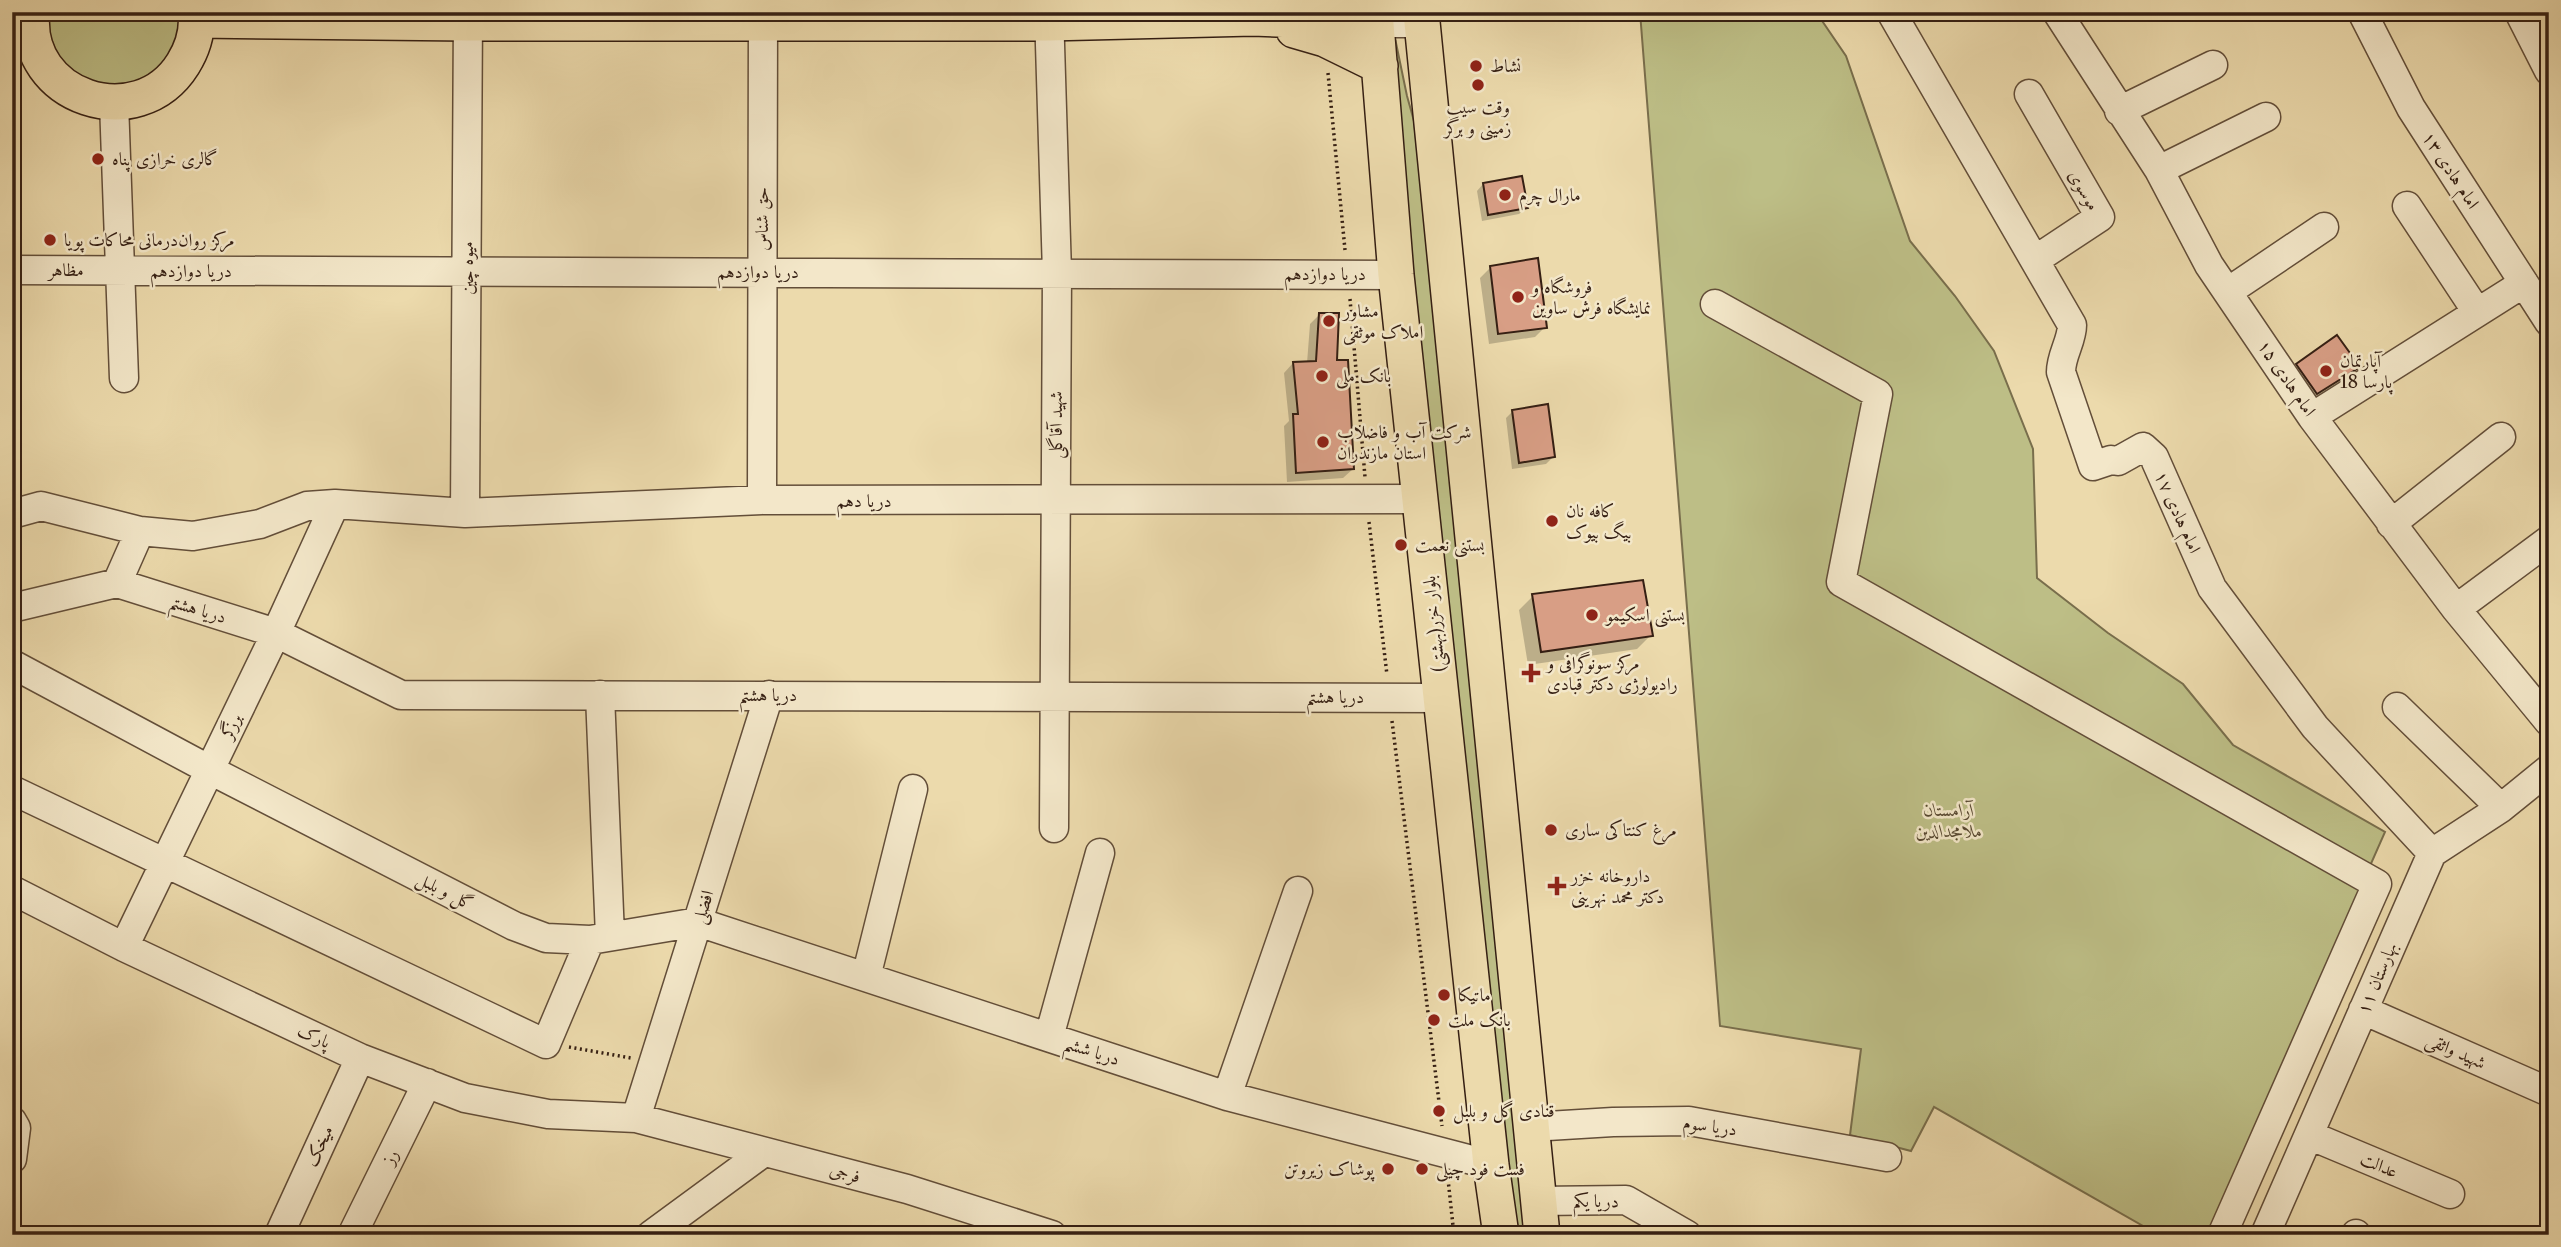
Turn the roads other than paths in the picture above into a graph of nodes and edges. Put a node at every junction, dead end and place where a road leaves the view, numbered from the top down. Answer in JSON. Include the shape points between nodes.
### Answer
{"nodes":[{"id":1,"x":32,"y":12,"type":"edge"},
{"id":2,"x":1891,"y":12,"type":"edge"},
{"id":3,"x":2057,"y":12,"type":"edge"},
{"id":4,"x":2362,"y":12,"type":"edge"},
{"id":5,"x":196,"y":16,"type":"edge"},
{"id":6,"x":468,"y":17,"type":"edge"},
{"id":7,"x":763,"y":17,"type":"edge"},
{"id":8,"x":1375,"y":17,"type":"edge"},
{"id":9,"x":1422,"y":17,"type":"edge"},
{"id":10,"x":1049,"y":18,"type":"edge"},
{"id":11,"x":1254,"y":18,"type":"junction"},
{"id":12,"x":2532,"y":22,"type":"edge"},
{"id":13,"x":12,"y":57,"type":"edge"},
{"id":14,"x":2213,"y":65,"type":"dead end"},
{"id":15,"x":1380,"y":66,"type":"junction"},
{"id":16,"x":2549,"y":71,"type":"edge"},
{"id":17,"x":50,"y":72,"type":"junction"},
{"id":18,"x":2029,"y":94,"type":"dead end"},
{"id":19,"x":114,"y":103,"type":"junction"},
{"id":20,"x":2119,"y":111,"type":"junction"},
{"id":21,"x":2266,"y":117,"type":"dead end"},
{"id":22,"x":2159,"y":170,"type":"junction"},
{"id":23,"x":2407,"y":206,"type":"dead end"},
{"id":24,"x":2323,"y":227,"type":"dead end"},
{"id":25,"x":2035,"y":260,"type":"junction"},
{"id":26,"x":12,"y":270,"type":"edge"},
{"id":27,"x":120,"y":271,"type":"junction"},
{"id":28,"x":467,"y":271,"type":"junction"},
{"id":29,"x":762,"y":272,"type":"junction"},
{"id":30,"x":1057,"y":273,"type":"junction"},
{"id":31,"x":1396,"y":275,"type":"junction"},
{"id":32,"x":2524,"y":283,"type":"junction"},
{"id":33,"x":2229,"y":291,"type":"junction"},
{"id":34,"x":1715,"y":304,"type":"dead end"},
{"id":35,"x":2477,"y":312,"type":"junction"},
{"id":36,"x":2549,"y":322,"type":"edge"},
{"id":37,"x":124,"y":378,"type":"dead end"},
{"id":38,"x":2312,"y":416,"type":"junction"},
{"id":39,"x":2501,"y":437,"type":"dead end"},
{"id":40,"x":1421,"y":499,"type":"junction"},
{"id":41,"x":762,"y":500,"type":"junction"},
{"id":42,"x":1056,"y":501,"type":"junction"},
{"id":43,"x":335,"y":504,"type":"junction"},
{"id":44,"x":465,"y":513,"type":"junction"},
{"id":45,"x":12,"y":514,"type":"edge"},
{"id":46,"x":2391,"y":524,"type":"junction"},
{"id":47,"x":140,"y":531,"type":"junction"},
{"id":48,"x":2549,"y":540,"type":"edge"},
{"id":49,"x":117,"y":583,"type":"junction"},
{"id":50,"x":12,"y":608,"type":"edge"},
{"id":51,"x":2456,"y":609,"type":"junction"},
{"id":52,"x":276,"y":633,"type":"junction"},
{"id":53,"x":12,"y":664,"type":"edge"},
{"id":54,"x":600,"y":695,"type":"junction"},
{"id":55,"x":769,"y":695,"type":"junction"},
{"id":56,"x":1055,"y":696,"type":"junction"},
{"id":57,"x":1442,"y":698,"type":"junction"},
{"id":58,"x":2397,"y":707,"type":"dead end"},
{"id":59,"x":2549,"y":722,"type":"edge"},
{"id":60,"x":2549,"y":769,"type":"edge"},
{"id":61,"x":210,"y":770,"type":"junction"},
{"id":62,"x":914,"y":789,"type":"dead end"},
{"id":63,"x":12,"y":790,"type":"edge"},
{"id":64,"x":2501,"y":808,"type":"junction"},
{"id":65,"x":1054,"y":828,"type":"dead end"},
{"id":66,"x":1100,"y":853,"type":"dead end"},
{"id":67,"x":2432,"y":853,"type":"junction"},
{"id":68,"x":165,"y":862,"type":"junction"},
{"id":69,"x":12,"y":890,"type":"edge"},
{"id":70,"x":1298,"y":891,"type":"dead end"},
{"id":71,"x":698,"y":922,"type":"junction"},
{"id":72,"x":600,"y":938,"type":"junction"},
{"id":73,"x":124,"y":947,"type":"junction"},
{"id":74,"x":866,"y":977,"type":"junction"},
{"id":75,"x":2363,"y":1010,"type":"junction"},
{"id":76,"x":1049,"y":1037,"type":"junction"},
{"id":77,"x":360,"y":1058,"type":"junction"},
{"id":78,"x":427,"y":1083,"type":"junction"},
{"id":79,"x":2549,"y":1092,"type":"edge"},
{"id":80,"x":1227,"y":1096,"type":"junction"},
{"id":81,"x":636,"y":1118,"type":"junction"},
{"id":82,"x":12,"y":1121,"type":"edge"},
{"id":83,"x":1531,"y":1127,"type":"junction"},
{"id":84,"x":2309,"y":1135,"type":"junction"},
{"id":85,"x":764,"y":1152,"type":"junction"},
{"id":86,"x":1887,"y":1157,"type":"dead end"},
{"id":87,"x":12,"y":1159,"type":"edge"},
{"id":88,"x":1491,"y":1166,"type":"junction"},
{"id":89,"x":2450,"y":1195,"type":"dead end"},
{"id":90,"x":1542,"y":1224,"type":"edge"},
{"id":91,"x":354,"y":1231,"type":"dead end"},
{"id":92,"x":279,"y":1235,"type":"edge"},
{"id":93,"x":651,"y":1235,"type":"edge"},
{"id":94,"x":1052,"y":1235,"type":"edge"},
{"id":95,"x":1502,"y":1235,"type":"edge"},
{"id":96,"x":1687,"y":1235,"type":"edge"},
{"id":97,"x":2222,"y":1235,"type":"edge"},
{"id":98,"x":2265,"y":1235,"type":"edge"}],
"edges":[{"from":1,"to":17,"type":"main road","via":[[33,39]]},
{"from":2,"to":25,"type":"street","name":"امام هادی ۱۷"},
{"from":3,"to":20,"type":"street","name":"امام هادی ۱۵"},
{"from":4,"to":32,"type":"street","name":"امام هادی ١٣","via":[[2411,108]]},
{"from":5,"to":6,"type":"main road"},
{"from":5,"to":19,"type":"main road","via":[[194,38],[179,71],[150,94]]},
{"from":6,"to":7,"type":"main road"},
{"from":6,"to":28,"type":"street","name":"میوه چین"},
{"from":7,"to":10,"type":"main road"},
{"from":7,"to":29,"type":"street","name":"حق شناس"},
{"from":8,"to":9,"type":"street"},
{"from":8,"to":11,"type":"main road"},
{"from":8,"to":15,"type":"main road","name":"بلوار خزر(بهشتی)"},
{"from":9,"to":83,"type":"main road"},
{"from":10,"to":11,"type":"main road"},
{"from":10,"to":30,"type":"street","name":"شهید آقاگلی"},
{"from":11,"to":15,"type":"main road","via":[[1325,39]]},
{"from":12,"to":16,"type":"street"},
{"from":13,"to":17,"type":"main road"},
{"from":14,"to":20,"type":"street"},
{"from":15,"to":31,"type":"main road","name":"بلوار خزر(بهشتی)"},
{"from":17,"to":19,"type":"main road","via":[[78,95]]},
{"from":18,"to":25,"type":"street","name":"موسوی","via":[[2099,217]]},
{"from":19,"to":27,"type":"street"},
{"from":20,"to":22,"type":"street","name":"امام هادی ۱۵"},
{"from":21,"to":22,"type":"street"},
{"from":22,"to":33,"type":"street","name":"امام هادی ۱۵"},
{"from":23,"to":35,"type":"street"},
{"from":24,"to":33,"type":"street"},
{"from":25,"to":67,"type":"street","name":"امام هادی ۱۷","via":[[2072,325],[2061,372],[2094,466],[2118,461],[2143,447],[2154,457],[2212,588],[2315,727]]},
{"from":26,"to":27,"type":"street","name":"مظاهر"},
{"from":27,"to":28,"type":"street","name":"دریا دوازدهم"},
{"from":27,"to":37,"type":"street"},
{"from":28,"to":29,"type":"street","name":"دریا دوازدهم"},
{"from":28,"to":44,"type":"street","name":"میوه چین"},
{"from":29,"to":30,"type":"street","name":"دریا دوازدهم"},
{"from":29,"to":41,"type":"street","name":"حق شناس"},
{"from":30,"to":31,"type":"street","name":"دریا دوازدهم"},
{"from":30,"to":42,"type":"street","name":"شهید آقاگلی"},
{"from":31,"to":40,"type":"main road","name":"بلوار خزر(بهشتی)"},
{"from":32,"to":35,"type":"street"},
{"from":32,"to":36,"type":"street","name":"امام هادی ١٣"},
{"from":33,"to":38,"type":"street","name":"امام هادی ۱۵"},
{"from":34,"to":97,"type":"street","via":[[1878,394],[1841,582],[2377,884]]},
{"from":35,"to":38,"type":"street"},
{"from":38,"to":46,"type":"street","name":"امام هادی ۱۵"},
{"from":39,"to":46,"type":"street"},
{"from":40,"to":42,"type":"street","name":"دریا دهم"},
{"from":40,"to":57,"type":"main road","name":"بلوار خزر(بهشتی)"},
{"from":41,"to":42,"type":"street","name":"دریا دهم"},
{"from":41,"to":44,"type":"street","name":"دریا دهم"},
{"from":42,"to":56,"type":"street","name":"شهید آقاگلی"},
{"from":43,"to":44,"type":"street","name":"دریا دهم"},
{"from":43,"to":47,"type":"street","name":"دریا دهم","via":[[307,506],[260,524],[193,536]]},
{"from":43,"to":52,"type":"street","name":"برزگر"},
{"from":45,"to":47,"type":"street","via":[[41,506]]},
{"from":46,"to":51,"type":"street","name":"امام هادی ۱۵"},
{"from":47,"to":49,"type":"street"},
{"from":48,"to":51,"type":"street"},
{"from":49,"to":50,"type":"street"},
{"from":49,"to":52,"type":"street","name":"دریا هشتم"},
{"from":51,"to":59,"type":"street","name":"امام هادی ۱۵"},
{"from":52,"to":54,"type":"street","name":"دریا هشتم","via":[[401,695]]},
{"from":52,"to":61,"type":"street","name":"برزگر"},
{"from":53,"to":61,"type":"street","name":"گل و بلبل"},
{"from":54,"to":55,"type":"street","name":"دریا هشتم"},
{"from":54,"to":72,"type":"street"},
{"from":55,"to":56,"type":"street","name":"دریا هشتم"},
{"from":55,"to":71,"type":"street","name":"افضلی"},
{"from":56,"to":57,"type":"street","name":"دریا هشتم"},
{"from":56,"to":65,"type":"street","name":"شهید آقاگلی"},
{"from":57,"to":88,"type":"main road","name":"بلوار خزر(بهشتی)"},
{"from":58,"to":64,"type":"street"},
{"from":60,"to":64,"type":"street"},
{"from":61,"to":68,"type":"street","name":"برزگر"},
{"from":61,"to":72,"type":"street","name":"گل و بلبل","via":[[514,926],[546,938]]},
{"from":62,"to":74,"type":"street"},
{"from":63,"to":68,"type":"street"},
{"from":64,"to":67,"type":"street"},
{"from":66,"to":76,"type":"street"},
{"from":67,"to":75,"type":"street","name":"بهارستان ۱۱"},
{"from":68,"to":72,"type":"street","via":[[546,1044]]},
{"from":68,"to":73,"type":"street","name":"برزگر"},
{"from":69,"to":73,"type":"street","name":"پارک"},
{"from":70,"to":80,"type":"street"},
{"from":71,"to":72,"type":"street","name":"گل و بلبل"},
{"from":71,"to":74,"type":"street","name":"دریا ششم"},
{"from":71,"to":81,"type":"street","name":"افضلی"},
{"from":73,"to":77,"type":"street","name":"پارک"},
{"from":74,"to":76,"type":"street","name":"دریا ششم"},
{"from":75,"to":79,"type":"street","name":"شهید واثقی"},
{"from":75,"to":84,"type":"street","name":"بهارستان ۱۱"},
{"from":76,"to":80,"type":"street","name":"دریا ششم"},
{"from":77,"to":78,"type":"street","name":"پارک"},
{"from":77,"to":92,"type":"street","name":"میخک"},
{"from":78,"to":81,"type":"street","name":"پارک","via":[[465,1098],[548,1114]]},
{"from":78,"to":91,"type":"street","name":"رز"},
{"from":80,"to":88,"type":"street","name":"دریا ششم"},
{"from":81,"to":85,"type":"street","name":"فرجی"},
{"from":82,"to":87,"type":"street","via":[[16,1128]]},
{"from":83,"to":86,"type":"street","name":"دریا سوم","via":[[1689,1121]]},
{"from":83,"to":90,"type":"main road"},
{"from":84,"to":89,"type":"street","name":"عدالت"},
{"from":84,"to":98,"type":"street","name":"بهارستان ۱۱"},
{"from":85,"to":93,"type":"street"},
{"from":85,"to":94,"type":"street","name":"فرجی","via":[[907,1189]]},
{"from":88,"to":95,"type":"main road","name":"بلوار خزر(بهشتی)"},
{"from":90,"to":96,"type":"street","name":"دریا یکم","via":[[1626,1200]]}]}
